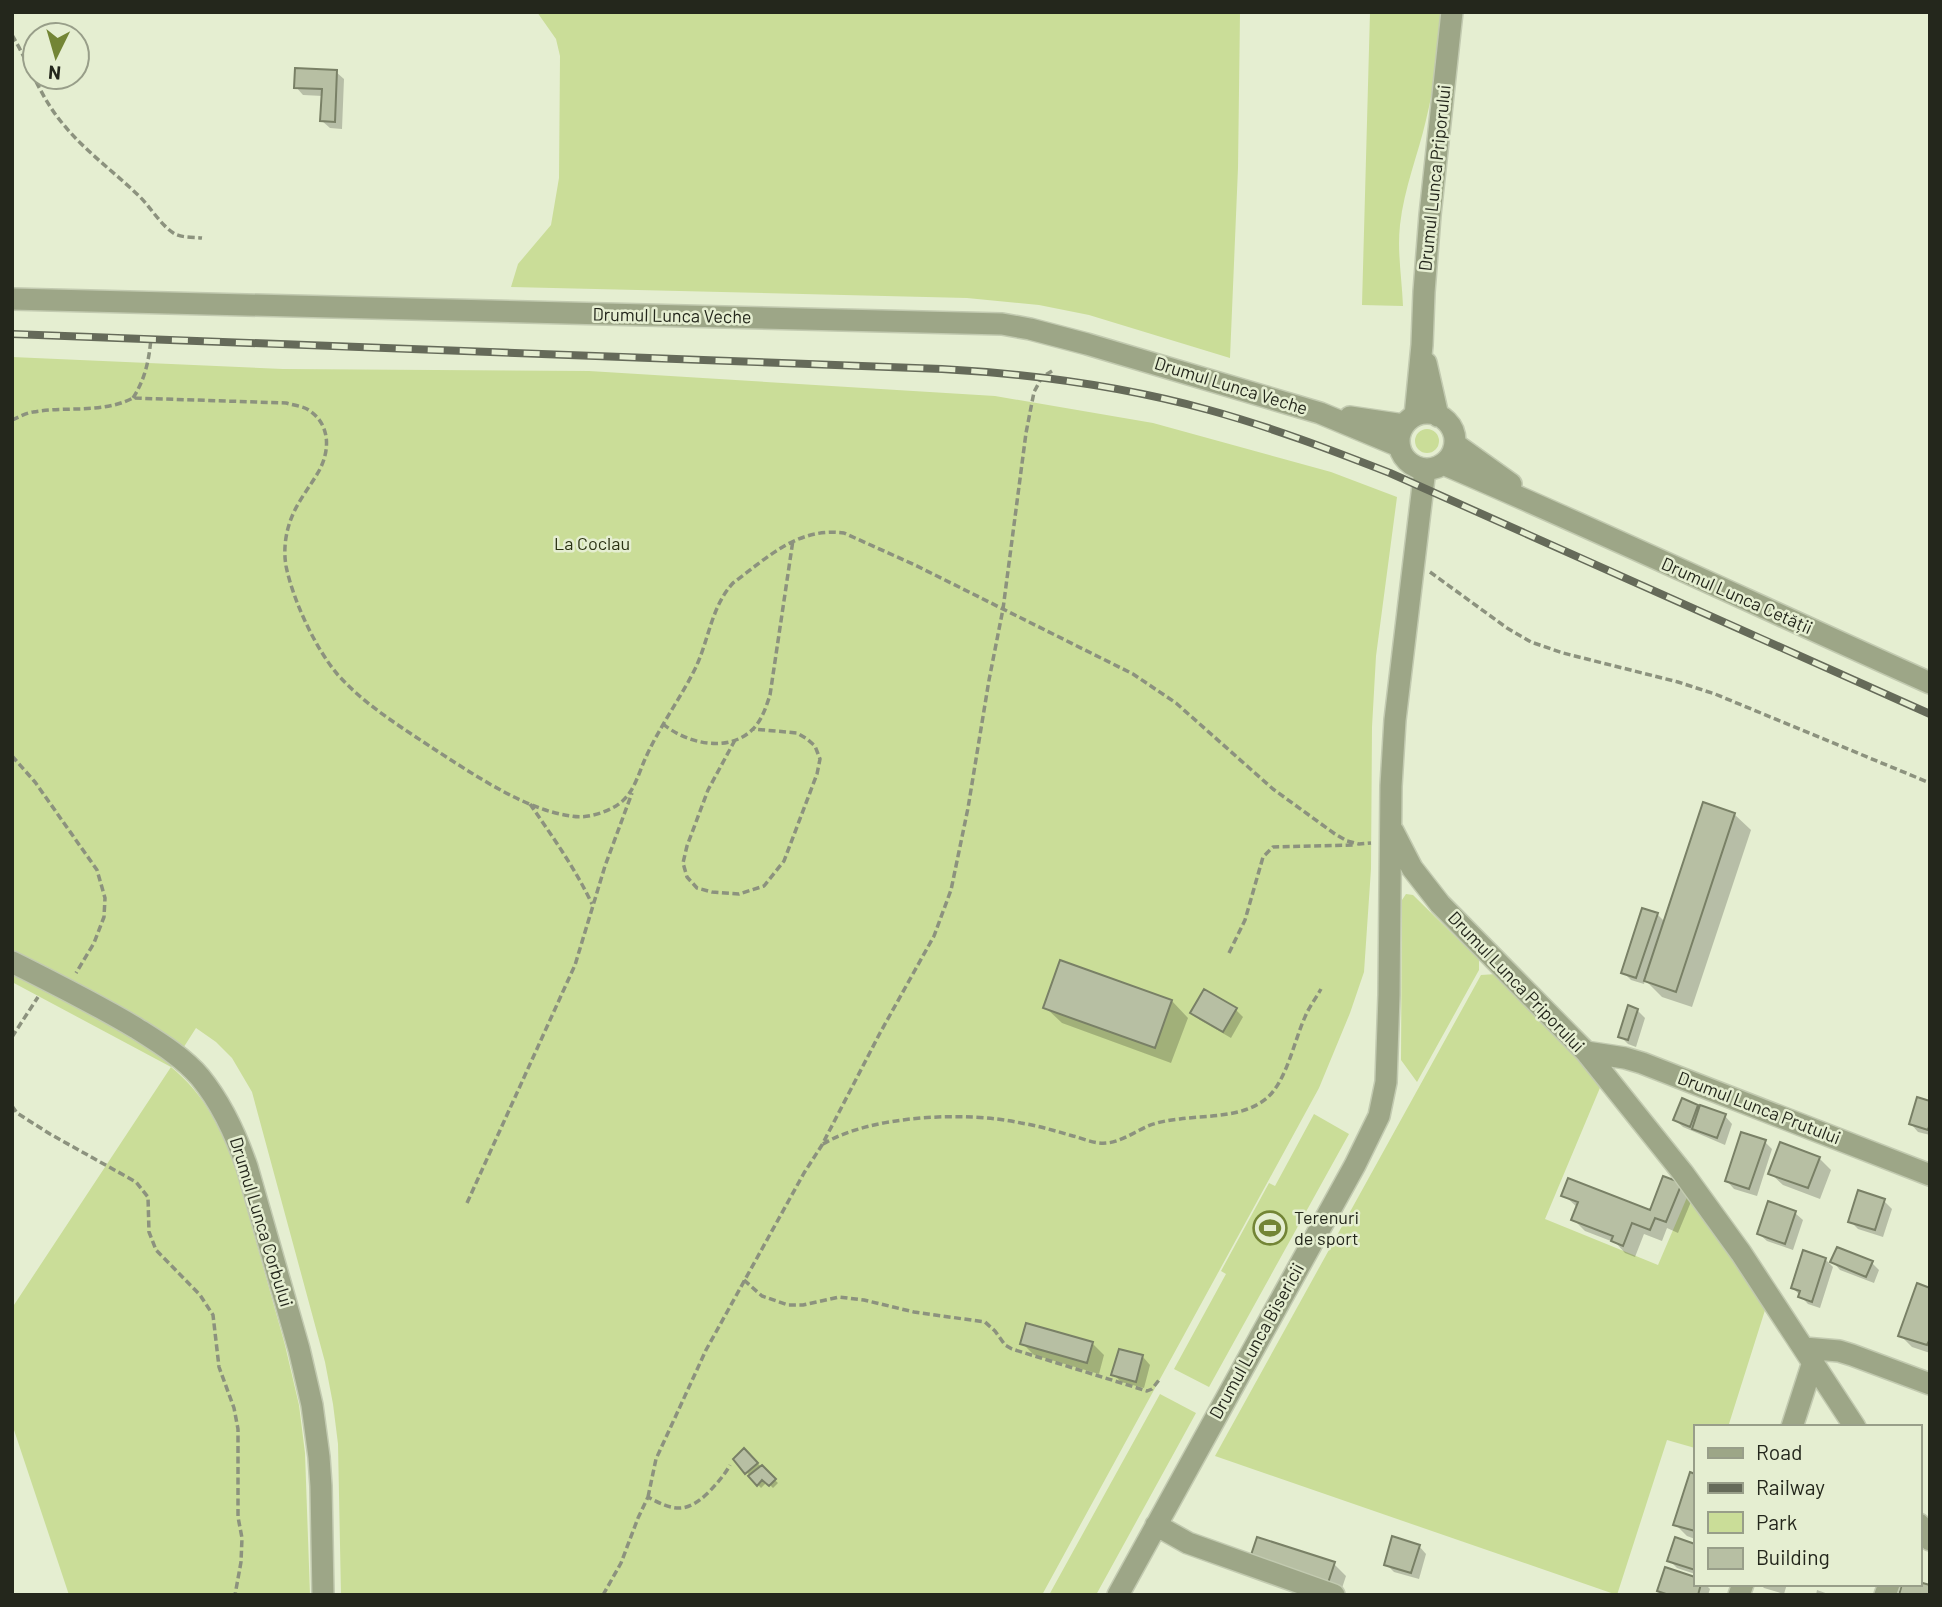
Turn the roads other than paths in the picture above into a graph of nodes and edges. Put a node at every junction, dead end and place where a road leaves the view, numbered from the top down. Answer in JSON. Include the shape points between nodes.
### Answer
{"nodes":[{"id":1,"x":1452,"y":12,"type":"edge"},
{"id":2,"x":12,"y":299,"type":"edge"},
{"id":3,"x":1422,"y":345,"type":"junction"},
{"id":4,"x":1320,"y":413,"type":"junction"},
{"id":5,"x":1438,"y":415,"type":"junction"},
{"id":6,"x":1409,"y":420,"type":"junction"},
{"id":7,"x":1455,"y":444,"type":"junction"},
{"id":8,"x":1399,"y":446,"type":"junction"},
{"id":9,"x":1434,"y":467,"type":"junction"},
{"id":10,"x":1544,"y":508,"type":"junction"},
{"id":11,"x":1930,"y":683,"type":"edge"},
{"id":12,"x":1391,"y":826,"type":"junction"},
{"id":13,"x":12,"y":962,"type":"edge"},
{"id":14,"x":1586,"y":1052,"type":"junction"},
{"id":15,"x":1930,"y":1175,"type":"edge"},
{"id":16,"x":1808,"y":1355,"type":"junction"},
{"id":17,"x":1930,"y":1384,"type":"edge"},
{"id":18,"x":1792,"y":1425,"type":"edge"},
{"id":19,"x":1854,"y":1425,"type":"edge"},
{"id":20,"x":1156,"y":1525,"type":"junction"},
{"id":21,"x":323,"y":1595,"type":"edge"},
{"id":22,"x":1118,"y":1595,"type":"edge"},
{"id":23,"x":1334,"y":1595,"type":"edge"}],
"edges":[{"from":1,"to":3,"type":"street","name":"Drumul Lunca Priporului","via":[[1430,215]]},
{"from":2,"to":4,"type":"street","name":"Drumul Lunca Veche","via":[[1002,324],[1087,344]]},
{"from":3,"to":5,"type":"street","name":"Drumul Lunca Priporului"},
{"from":3,"to":6,"type":"street","name":"Drumul Lunca Priporului"},
{"from":4,"to":6,"type":"street","name":"Drumul Lunca Veche"},
{"from":4,"to":8,"type":"street","name":"Drumul Lunca Veche"},
{"from":5,"to":6,"type":"street"},
{"from":5,"to":7,"type":"street","via":[[1448,422]]},
{"from":6,"to":8,"type":"street"},
{"from":7,"to":9,"type":"street","via":[[1451,456]]},
{"from":7,"to":10,"type":"street","name":"Drumul Lunca Cetății"},
{"from":8,"to":9,"type":"street","via":[[1416,467]]},
{"from":9,"to":10,"type":"street","name":"Drumul Lunca Cetății"},
{"from":9,"to":12,"type":"street","name":"Drumul Lunca Priporului","via":[[1414,560],[1399,671]]},
{"from":10,"to":11,"type":"street","name":"Drumul Lunca Cetății"},
{"from":12,"to":14,"type":"street","name":"Drumul Lunca Priporului","via":[[1412,868],[1440,904]]},
{"from":12,"to":20,"type":"street","name":"Drumul Lunca Bisericii","via":[[1388,1058],[1379,1116]]},
{"from":13,"to":21,"type":"street","name":"Drumul Lunca Corbului","via":[[138,1030],[184,1062],[212,1094],[238,1142],[312,1405],[321,1486]]},
{"from":14,"to":15,"type":"street","name":"Drumul Lunca Prutului","via":[[1642,1063]]},
{"from":14,"to":16,"type":"street","name":"Drumul Lunca Priporului","via":[[1683,1173]]},
{"from":16,"to":17,"type":"street","via":[[1827,1349]]},
{"from":16,"to":18,"type":"street"},
{"from":16,"to":19,"type":"street","name":"Drumul Lunca Priporului"},
{"from":20,"to":22,"type":"street","name":"Drumul Lunca Bisericii"},
{"from":20,"to":23,"type":"street","via":[[1188,1543]]}]}
